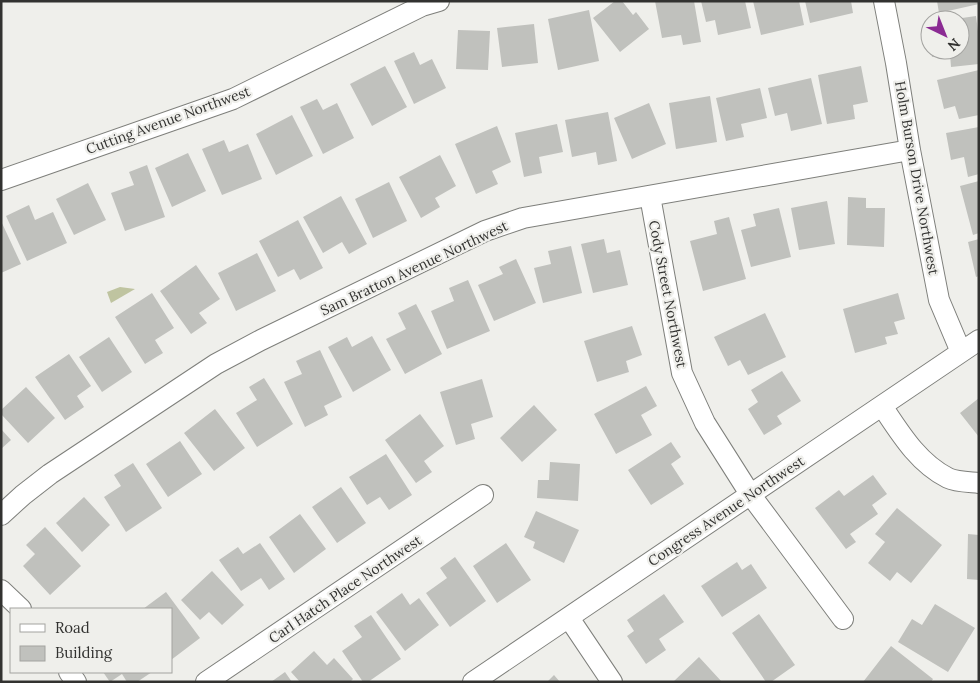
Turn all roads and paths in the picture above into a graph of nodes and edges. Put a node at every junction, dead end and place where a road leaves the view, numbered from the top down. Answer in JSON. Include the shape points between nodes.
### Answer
{"nodes":[{"id":1,"x":884,"y":1,"type":"edge"},
{"id":2,"x":427,"y":3,"type":"edge"},
{"id":3,"x":910,"y":150,"type":"junction"},
{"id":4,"x":1,"y":180,"type":"edge"},
{"id":5,"x":650,"y":196,"type":"junction"},
{"id":6,"x":979,"y":340,"type":"edge"},
{"id":7,"x":961,"y":352,"type":"junction"},
{"id":8,"x":882,"y":406,"type":"junction"},
{"id":9,"x":979,"y":483,"type":"edge"},
{"id":10,"x":750,"y":494,"type":"junction"},
{"id":11,"x":484,"y":495,"type":"dead end"},
{"id":12,"x":1,"y":515,"type":"edge"},
{"id":13,"x":1,"y":590,"type":"edge"},
{"id":14,"x":19,"y":608,"type":"edge"},
{"id":15,"x":569,"y":618,"type":"junction"},
{"id":16,"x":843,"y":619,"type":"dead end"},
{"id":17,"x":206,"y":682,"type":"edge"},
{"id":18,"x":473,"y":682,"type":"edge"},
{"id":19,"x":612,"y":682,"type":"edge"}],
"edges":[{"from":1,"to":3,"type":"street","name":"Holm Burson Drive Northwest"},
{"from":2,"to":4,"type":"street","name":"Cutting Avenue Northwest","via":[[233,99]]},
{"from":3,"to":5,"type":"street","name":"Sam Bratton Avenue Northwest"},
{"from":3,"to":7,"type":"street","name":"Holm Burson Drive Northwest","via":[[939,300]]},
{"from":5,"to":10,"type":"street","name":"Cody Street Northwest","via":[[682,373],[705,422]]},
{"from":5,"to":12,"type":"street","name":"Sam Bratton Avenue Northwest","via":[[523,218],[485,231],[261,340],[216,364],[50,474]]},
{"from":6,"to":7,"type":"street","name":"Congress Avenue Northwest"},
{"from":7,"to":8,"type":"street","name":"Congress Avenue Northwest"},
{"from":8,"to":9,"type":"street","via":[[928,466],[949,479]]},
{"from":8,"to":10,"type":"street","name":"Congress Avenue Northwest"},
{"from":10,"to":15,"type":"street","name":"Congress Avenue Northwest"},
{"from":10,"to":16,"type":"street","name":"Cody Street Northwest"},
{"from":11,"to":17,"type":"street","name":"Carl Hatch Place Northwest"},
{"from":13,"to":14,"type":"street"},
{"from":15,"to":18,"type":"street","name":"Congress Avenue Northwest"},
{"from":15,"to":19,"type":"street"}]}
